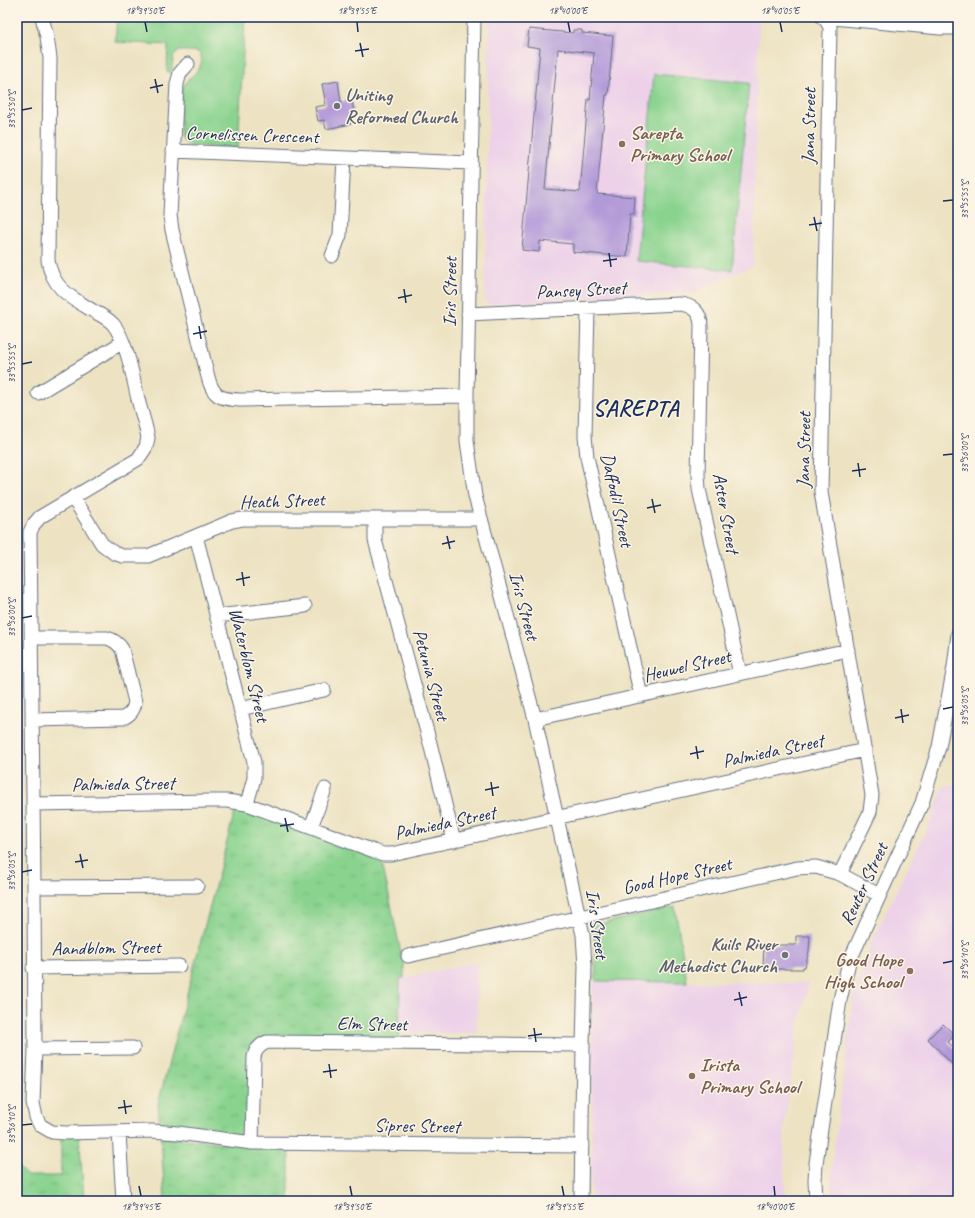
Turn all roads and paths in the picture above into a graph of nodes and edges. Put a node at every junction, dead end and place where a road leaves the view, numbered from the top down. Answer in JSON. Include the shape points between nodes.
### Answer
{"nodes":[{"id":1,"x":42,"y":17,"type":"edge"},
{"id":2,"x":474,"y":17,"type":"edge"},
{"id":3,"x":824,"y":17,"type":"edge"},
{"id":4,"x":958,"y":28,"type":"edge"},
{"id":5,"x":188,"y":64,"type":"dead end"},
{"id":6,"x":173,"y":151,"type":"junction"},
{"id":7,"x":344,"y":158,"type":"junction"},
{"id":8,"x":471,"y":163,"type":"junction"},
{"id":9,"x":332,"y":256,"type":"dead end"},
{"id":10,"x":588,"y":309,"type":"junction"},
{"id":11,"x":695,"y":309,"type":"joint"},
{"id":12,"x":468,"y":314,"type":"junction"},
{"id":13,"x":122,"y":342,"type":"junction"},
{"id":14,"x":38,"y":393,"type":"dead end"},
{"id":15,"x":467,"y":396,"type":"junction"},
{"id":16,"x":73,"y":498,"type":"junction"},
{"id":17,"x":374,"y":519,"type":"junction"},
{"id":18,"x":481,"y":519,"type":"junction"},
{"id":19,"x":196,"y":536,"type":"junction"},
{"id":20,"x":305,"y":606,"type":"dead end"},
{"id":21,"x":216,"y":616,"type":"junction"},
{"id":22,"x":958,"y":634,"type":"edge"},
{"id":23,"x":32,"y":638,"type":"junction"},
{"id":24,"x":848,"y":650,"type":"junction"},
{"id":25,"x":740,"y":674,"type":"junction"},
{"id":26,"x":324,"y":690,"type":"dead end"},
{"id":27,"x":641,"y":696,"type":"junction"},
{"id":28,"x":240,"y":709,"type":"junction"},
{"id":29,"x":535,"y":719,"type":"junction"},
{"id":30,"x":32,"y":720,"type":"junction"},
{"id":31,"x":865,"y":750,"type":"junction"},
{"id":32,"x":325,"y":789,"type":"dead end"},
{"id":33,"x":33,"y":804,"type":"junction"},
{"id":34,"x":247,"y":804,"type":"junction"},
{"id":35,"x":557,"y":818,"type":"junction"},
{"id":36,"x":311,"y":827,"type":"junction"},
{"id":37,"x":454,"y":841,"type":"junction"},
{"id":38,"x":840,"y":874,"type":"junction"},
{"id":39,"x":197,"y":886,"type":"dead end"},
{"id":40,"x":34,"y":887,"type":"junction"},
{"id":41,"x":879,"y":896,"type":"junction"},
{"id":42,"x":580,"y":918,"type":"junction"},
{"id":43,"x":408,"y":956,"type":"dead end"},
{"id":44,"x":179,"y":966,"type":"dead end"},
{"id":45,"x":34,"y":968,"type":"junction"},
{"id":46,"x":583,"y":1045,"type":"junction"},
{"id":47,"x":133,"y":1048,"type":"dead end"},
{"id":48,"x":35,"y":1049,"type":"junction"},
{"id":49,"x":118,"y":1132,"type":"junction"},
{"id":50,"x":252,"y":1143,"type":"junction"},
{"id":51,"x":582,"y":1146,"type":"junction"},
{"id":52,"x":123,"y":1201,"type":"edge"},
{"id":53,"x":581,"y":1201,"type":"edge"},
{"id":54,"x":816,"y":1201,"type":"edge"}],
"edges":[{"from":1,"to":13,"type":"street","via":[[50,58],[49,269],[54,280],[66,294],[108,320]]},
{"from":2,"to":8,"type":"street","name":"Iris Street"},
{"from":3,"to":4,"type":"street"},
{"from":3,"to":24,"type":"street","name":"Jana Street","via":[[830,27],[821,492]]},
{"from":5,"to":6,"type":"street","via":[[180,73],[177,84]]},
{"from":6,"to":7,"type":"street","name":"Cornelissen Crescent"},
{"from":6,"to":15,"type":"street","name":"Cornelissen Crescent","via":[[170,222],[210,387],[215,394],[240,400]]},
{"from":7,"to":8,"type":"street","name":"Cornelissen Crescent"},
{"from":7,"to":9,"type":"street","via":[[340,235]]},
{"from":8,"to":12,"type":"street","name":"Iris Street"},
{"from":10,"to":11,"type":"street","name":"Pansey Street","via":[[679,304]]},
{"from":10,"to":12,"type":"street","name":"Pansey Street"},
{"from":10,"to":27,"type":"street","name":"Daffodil Street","via":[[585,436],[587,457]]},
{"from":11,"to":25,"type":"street","name":"Aster Street","via":[[701,322],[699,489]]},
{"from":12,"to":15,"type":"street","name":"Iris Street"},
{"from":13,"to":14,"type":"street"},
{"from":13,"to":16,"type":"street","via":[[147,434],[146,447],[138,458]]},
{"from":15,"to":18,"type":"street","name":"Iris Street","via":[[469,457]]},
{"from":16,"to":19,"type":"street","name":"Heath Street","via":[[102,544],[114,554],[130,557],[148,556]]},
{"from":16,"to":23,"type":"street","via":[[40,518],[30,532]]},
{"from":17,"to":18,"type":"street","name":"Heath Street"},
{"from":17,"to":19,"type":"street","name":"Heath Street","via":[[243,519]]},
{"from":17,"to":37,"type":"street","name":"Petunia Street","via":[[375,540]]},
{"from":18,"to":29,"type":"street","name":"Iris Street"},
{"from":19,"to":21,"type":"street","name":"Waterblom Street"},
{"from":20,"to":21,"type":"street"},
{"from":21,"to":28,"type":"street","name":"Waterblom Street"},
{"from":22,"to":41,"type":"street","name":"Reuter Street","via":[[946,717],[929,784]]},
{"from":23,"to":30,"type":"street"},
{"from":23,"to":30,"type":"street","via":[[114,640],[122,649],[135,702],[131,713],[118,719]]},
{"from":24,"to":25,"type":"street","name":"Heuwel Street"},
{"from":24,"to":31,"type":"street","name":"Jana Street"},
{"from":25,"to":27,"type":"street","name":"Heuwel Street"},
{"from":26,"to":28,"type":"street"},
{"from":27,"to":29,"type":"street","name":"Heuwel Street"},
{"from":28,"to":34,"type":"street","name":"Waterblom Street","via":[[255,767]]},
{"from":29,"to":35,"type":"street","name":"Iris Street"},
{"from":30,"to":33,"type":"street"},
{"from":31,"to":35,"type":"street","name":"Palmieda Street"},
{"from":31,"to":38,"type":"street","name":"Jana Street","via":[[872,789],[870,812]]},
{"from":32,"to":36,"type":"street"},
{"from":33,"to":34,"type":"street","name":"Palmieda Street","via":[[211,801]]},
{"from":33,"to":40,"type":"street"},
{"from":34,"to":36,"type":"street","name":"Palmieda Street"},
{"from":35,"to":37,"type":"street","name":"Palmieda Street"},
{"from":35,"to":42,"type":"street","name":"Iris Street"},
{"from":36,"to":37,"type":"street","name":"Palmieda Street","via":[[383,854],[398,854]]},
{"from":38,"to":41,"type":"street","name":"Good Hope Street"},
{"from":38,"to":42,"type":"street","name":"Good Hope Street","via":[[816,867],[796,868]]},
{"from":39,"to":40,"type":"street"},
{"from":40,"to":45,"type":"street"},
{"from":41,"to":54,"type":"street","name":"Reuter Street","via":[[849,962],[840,1000],[816,1163]]},
{"from":42,"to":43,"type":"street","name":"Good Hope Street"},
{"from":42,"to":46,"type":"street","name":"Iris Street","via":[[585,966]]},
{"from":44,"to":45,"type":"street","name":"Aandblom Street"},
{"from":45,"to":48,"type":"street"},
{"from":46,"to":50,"type":"street","name":"Elm Street","via":[[267,1042],[259,1046],[254,1057]]},
{"from":46,"to":51,"type":"street","name":"Iris Street"},
{"from":47,"to":48,"type":"street"},
{"from":48,"to":49,"type":"street","name":"Sipres Street","via":[[33,1103],[40,1125],[58,1132]]},
{"from":49,"to":50,"type":"street","name":"Sipres Street","via":[[178,1133]]},
{"from":49,"to":52,"type":"street"},
{"from":50,"to":51,"type":"street","name":"Sipres Street"},
{"from":51,"to":53,"type":"street","name":"Iris Street"}]}
